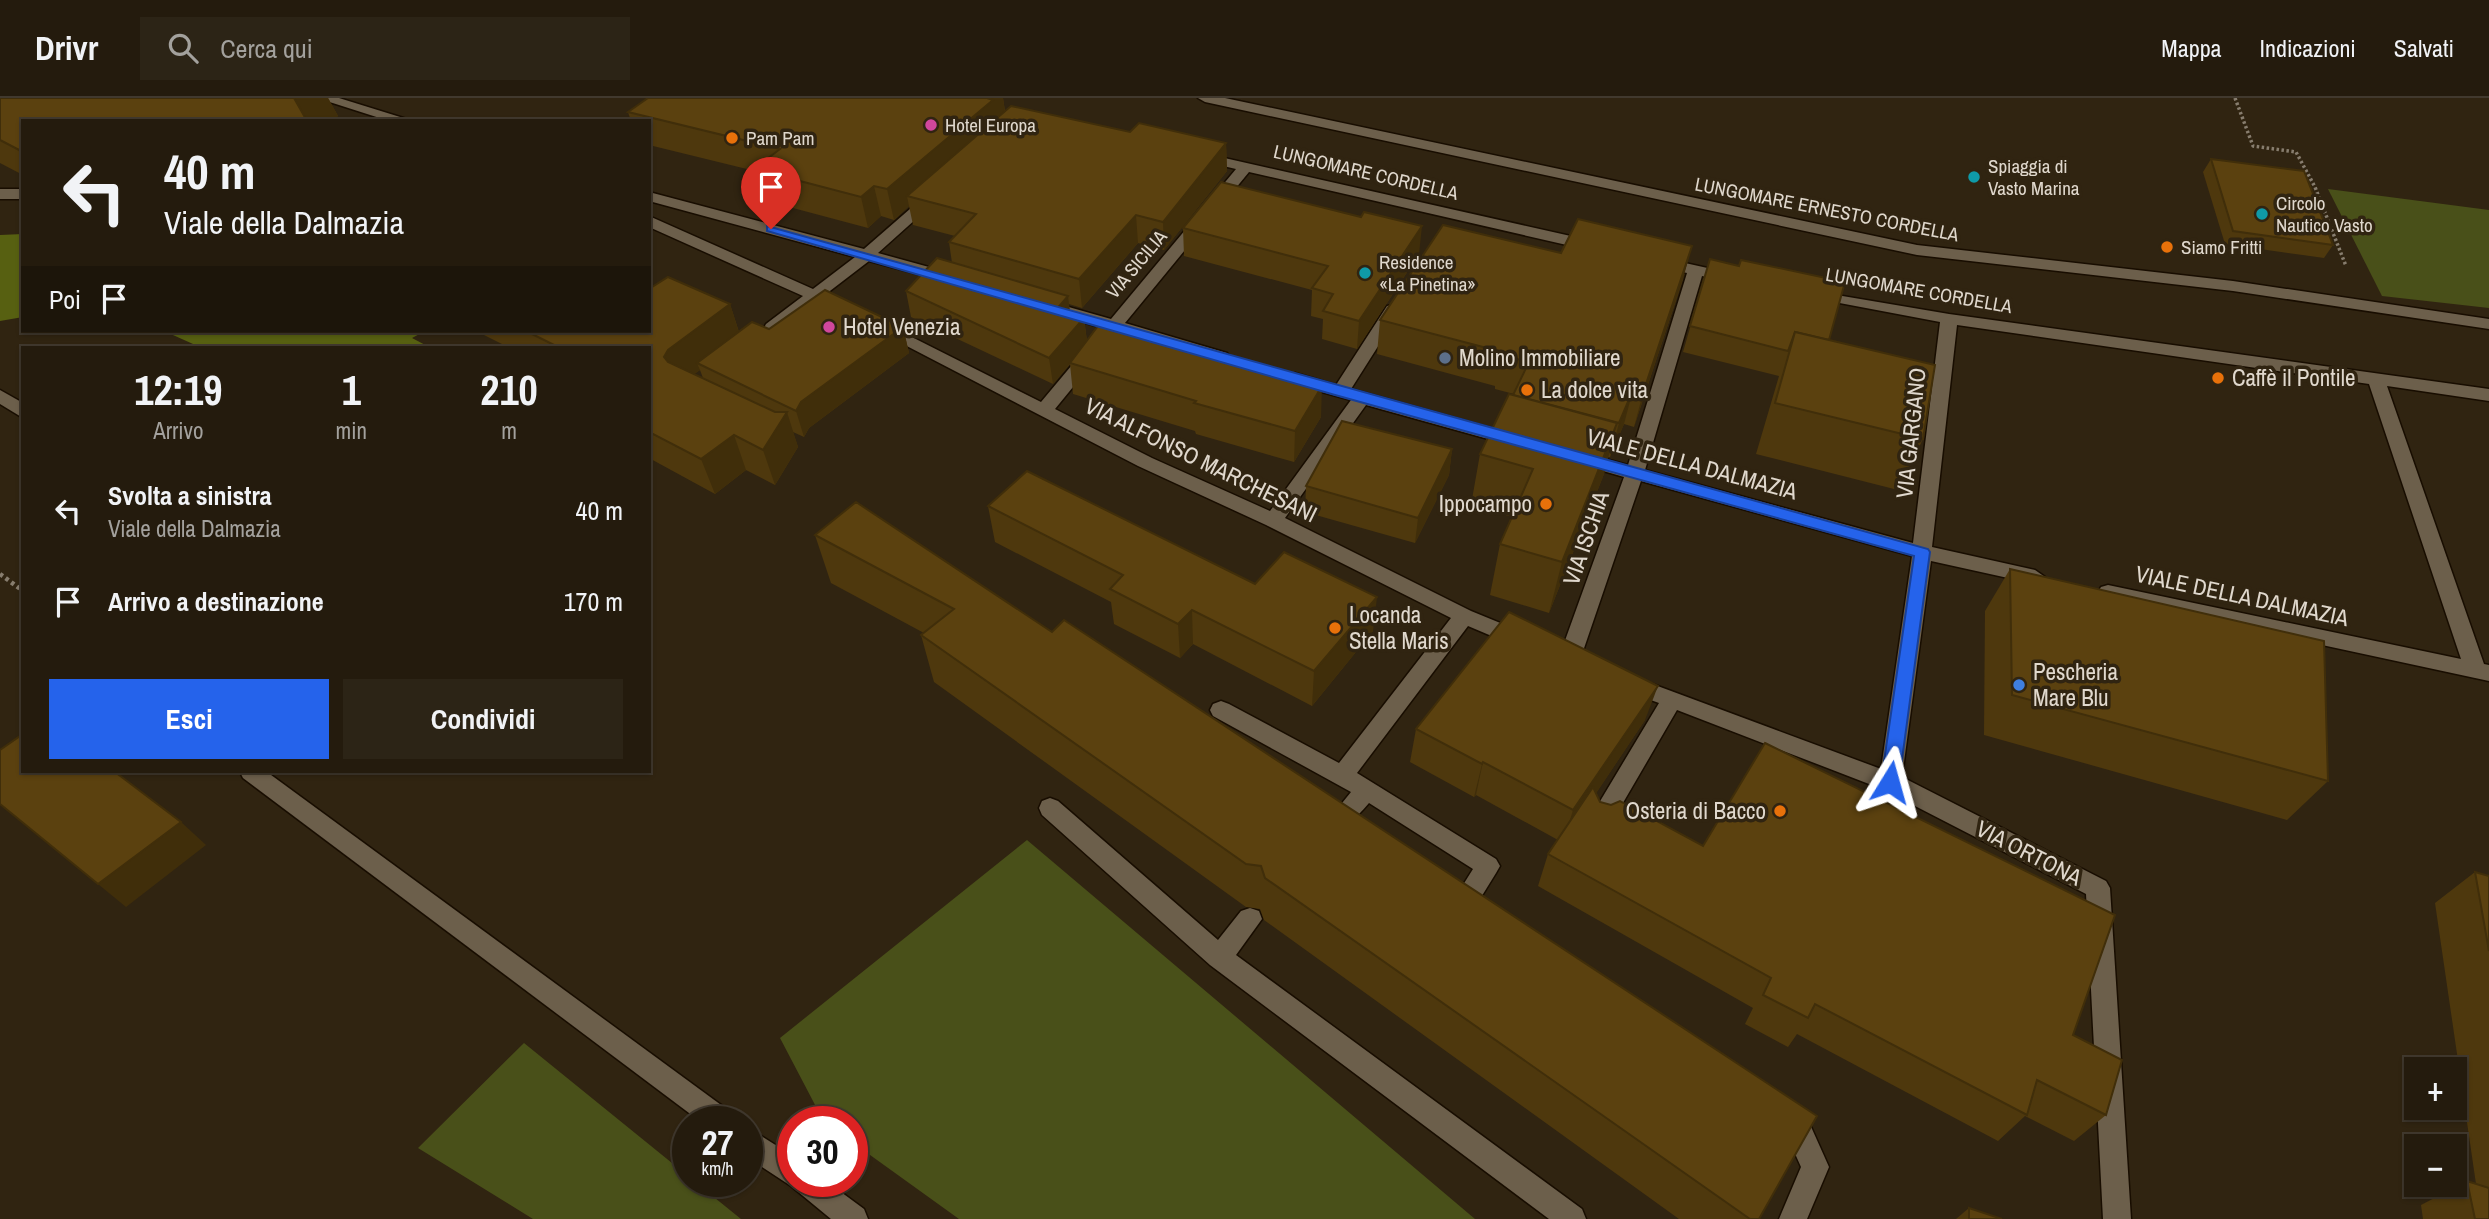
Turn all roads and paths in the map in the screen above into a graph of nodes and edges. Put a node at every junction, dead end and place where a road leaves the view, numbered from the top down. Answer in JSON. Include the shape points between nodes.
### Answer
{"nodes":[{"id":1,"x":324,"y":98,"type":"edge"},
{"id":2,"x":1205,"y":98,"type":"edge"},
{"id":3,"x":2235,"y":98,"type":"edge"},
{"id":4,"x":399,"y":119,"type":"edge"},
{"id":5,"x":1180,"y":152,"type":"edge"},
{"id":6,"x":1246,"y":166,"type":"junction"},
{"id":7,"x":939,"y":190,"type":"edge"},
{"id":8,"x":0,"y":194,"type":"edge"},
{"id":9,"x":21,"y":194,"type":"edge"},
{"id":10,"x":651,"y":198,"type":"edge"},
{"id":11,"x":651,"y":222,"type":"edge"},
{"id":12,"x":1616,"y":252,"type":"edge"},
{"id":13,"x":868,"y":254,"type":"junction"},
{"id":14,"x":1643,"y":258,"type":"edge"},
{"id":15,"x":1696,"y":271,"type":"junction"},
{"id":16,"x":1749,"y":281,"type":"edge"},
{"id":17,"x":969,"y":284,"type":"edge"},
{"id":18,"x":1803,"y":291,"type":"edge"},
{"id":19,"x":1405,"y":292,"type":"edge"},
{"id":20,"x":816,"y":296,"type":"junction"},
{"id":21,"x":1020,"y":298,"type":"edge"},
{"id":22,"x":2362,"y":306,"type":"junction"},
{"id":23,"x":840,"y":308,"type":"edge"},
{"id":24,"x":1949,"y":319,"type":"junction"},
{"id":25,"x":864,"y":320,"type":"edge"},
{"id":26,"x":2489,"y":324,"type":"edge"},
{"id":27,"x":1112,"y":325,"type":"junction"},
{"id":28,"x":753,"y":343,"type":"edge"},
{"id":29,"x":1233,"y":360,"type":"edge"},
{"id":30,"x":1273,"y":372,"type":"edge"},
{"id":31,"x":2376,"y":379,"type":"junction"},
{"id":32,"x":1340,"y":392,"type":"junction"},
{"id":33,"x":2489,"y":395,"type":"edge"},
{"id":34,"x":0,"y":396,"type":"edge"},
{"id":35,"x":1362,"y":398,"type":"junction"},
{"id":36,"x":21,"y":411,"type":"edge"},
{"id":37,"x":1044,"y":411,"type":"junction"},
{"id":38,"x":1539,"y":447,"type":"edge"},
{"id":39,"x":1564,"y":454,"type":"edge"},
{"id":40,"x":1635,"y":473,"type":"junction"},
{"id":41,"x":1273,"y":520,"type":"junction"},
{"id":42,"x":1922,"y":552,"type":"junction"},
{"id":43,"x":0,"y":573,"type":"edge"},
{"id":44,"x":2057,"y":581,"type":"edge"},
{"id":45,"x":2084,"y":587,"type":"edge"},
{"id":46,"x":21,"y":589,"type":"edge"},
{"id":47,"x":1464,"y":616,"type":"junction"},
{"id":48,"x":1569,"y":660,"type":"junction"},
{"id":49,"x":2483,"y":672,"type":"edge"},
{"id":50,"x":1672,"y":700,"type":"junction"},
{"id":51,"x":1221,"y":710,"type":"dead end"},
{"id":52,"x":252,"y":773,"type":"edge"},
{"id":53,"x":1342,"y":775,"type":"junction"},
{"id":54,"x":1890,"y":782,"type":"junction"},
{"id":55,"x":1367,"y":790,"type":"junction"},
{"id":56,"x":1050,"y":808,"type":"dead end"},
{"id":57,"x":1345,"y":813,"type":"edge"},
{"id":58,"x":1598,"y":825,"type":"edge"},
{"id":59,"x":1250,"y":919,"type":"dead end"},
{"id":60,"x":1480,"y":926,"type":"edge"},
{"id":61,"x":1219,"y":957,"type":"junction"},
{"id":62,"x":702,"y":1106,"type":"edge"},
{"id":63,"x":1762,"y":1107,"type":"edge"},
{"id":64,"x":824,"y":1197,"type":"edge"},
{"id":65,"x":854,"y":1219,"type":"edge"},
{"id":66,"x":1572,"y":1219,"type":"edge"},
{"id":67,"x":1793,"y":1219,"type":"edge"},
{"id":68,"x":2118,"y":1219,"type":"edge"}],
"edges":[{"from":1,"to":4,"type":"street"},
{"from":2,"to":22,"type":"street","name":"LUNGOMARE ERNESTO CORDELLA","via":[[1917,250],[2233,286]]},
{"from":3,"to":22,"type":"path","via":[[2253,146],[2296,152],[2315,187]]},
{"from":5,"to":6,"type":"street","name":"LUNGOMARE CORDELLA"},
{"from":6,"to":12,"type":"street","name":"LUNGOMARE CORDELLA","via":[[1452,220]]},
{"from":6,"to":27,"type":"street","name":"VIA SICILIA"},
{"from":7,"to":13,"type":"street"},
{"from":8,"to":9,"type":"street"},
{"from":10,"to":13,"type":"street"},
{"from":11,"to":20,"type":"street"},
{"from":13,"to":17,"type":"street"},
{"from":13,"to":20,"type":"street"},
{"from":14,"to":15,"type":"street"},
{"from":15,"to":16,"type":"street"},
{"from":15,"to":40,"type":"street","name":"VIA ISCHIA"},
{"from":18,"to":24,"type":"street","name":"LUNGOMARE CORDELLA"},
{"from":19,"to":32,"type":"street"},
{"from":20,"to":23,"type":"street"},
{"from":20,"to":28,"type":"street"},
{"from":21,"to":27,"type":"street"},
{"from":22,"to":26,"type":"street","name":"LUNGOMARE ERNESTO CORDELLA"},
{"from":24,"to":31,"type":"street","name":"LUNGOMARE CORDELLA"},
{"from":24,"to":42,"type":"street","name":"VIA GARGANO"},
{"from":25,"to":37,"type":"street","name":"VIA ALFONSO MARCHESANI"},
{"from":27,"to":29,"type":"street"},
{"from":27,"to":37,"type":"street","name":"VIA SICILIA"},
{"from":30,"to":32,"type":"street"},
{"from":31,"to":33,"type":"street","name":"LUNGOMARE CORDELLA"},
{"from":31,"to":49,"type":"street"},
{"from":32,"to":35,"type":"street"},
{"from":34,"to":36,"type":"street"},
{"from":35,"to":38,"type":"street"},
{"from":35,"to":41,"type":"street"},
{"from":37,"to":41,"type":"street","name":"VIA ALFONSO MARCHESANI"},
{"from":39,"to":40,"type":"street","name":"VIALE DELLA DALMAZIA"},
{"from":40,"to":42,"type":"street","name":"VIALE DELLA DALMAZIA"},
{"from":40,"to":48,"type":"street","name":"VIA ISCHIA"},
{"from":41,"to":47,"type":"street","name":"VIA ALFONSO MARCHESANI"},
{"from":42,"to":44,"type":"street","name":"VIALE DELLA DALMAZIA"},
{"from":42,"to":54,"type":"street","name":"VIA GARGANO"},
{"from":43,"to":46,"type":"path"},
{"from":45,"to":49,"type":"street","name":"VIALE DELLA DALMAZIA"},
{"from":47,"to":48,"type":"street","name":"VIA ALFONSO MARCHESANI"},
{"from":47,"to":53,"type":"street"},
{"from":48,"to":50,"type":"street","name":"VIA ALFONSO MARCHESANI"},
{"from":50,"to":54,"type":"street","name":"VIA ALFONSO MARCHESANI"},
{"from":50,"to":58,"type":"street"},
{"from":51,"to":53,"type":"street"},
{"from":52,"to":62,"type":"street"},
{"from":53,"to":55,"type":"street"},
{"from":54,"to":68,"type":"street","name":"VIA ORTONA","via":[[2098,888]]},
{"from":55,"to":57,"type":"street"},
{"from":55,"to":60,"type":"street","via":[[1488,866],[1457,911]]},
{"from":56,"to":61,"type":"street"},
{"from":59,"to":61,"type":"street"},
{"from":61,"to":66,"type":"street"},
{"from":63,"to":67,"type":"street","via":[[1798,1129],[1815,1167]]},
{"from":64,"to":65,"type":"street"}]}
